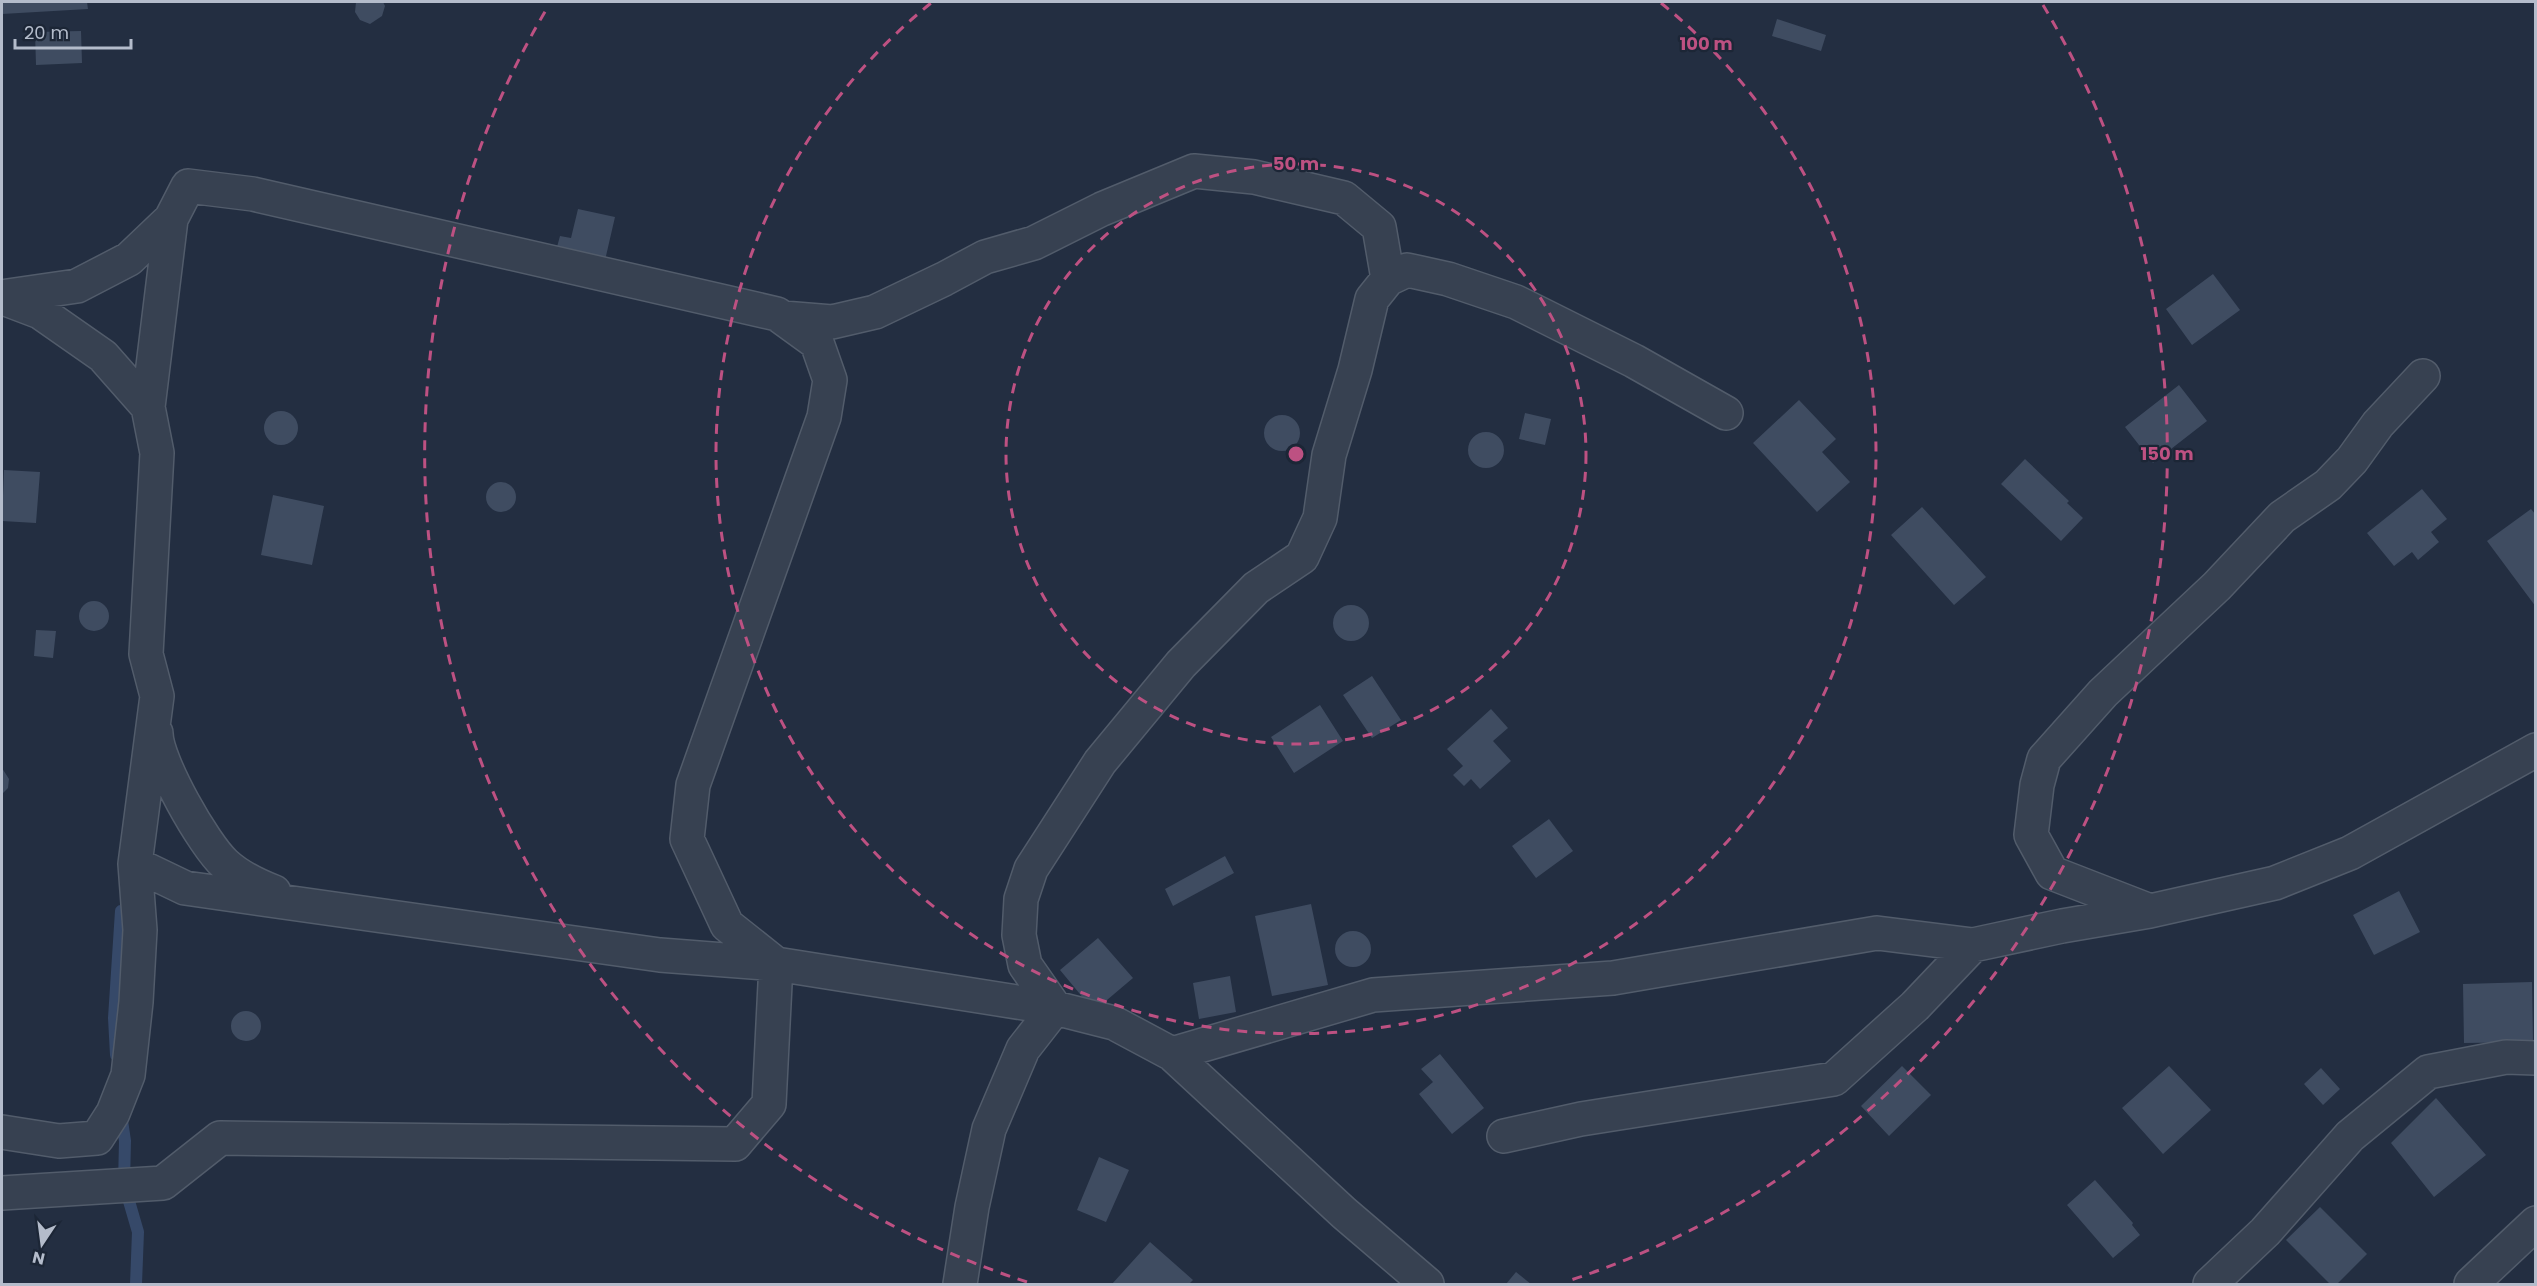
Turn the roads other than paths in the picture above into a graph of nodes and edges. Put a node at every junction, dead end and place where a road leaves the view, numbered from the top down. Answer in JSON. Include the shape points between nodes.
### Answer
{"nodes":[{"id":1,"x":171,"y":219,"type":"junction"},
{"id":2,"x":1389,"y":279,"type":"junction"},
{"id":3,"x":2,"y":297,"type":"edge"},
{"id":4,"x":783,"y":318,"type":"junction"},
{"id":5,"x":2423,"y":376,"type":"dead end"},
{"id":6,"x":148,"y":407,"type":"junction"},
{"id":7,"x":1726,"y":413,"type":"dead end"},
{"id":8,"x":157,"y":696,"type":"junction"},
{"id":9,"x":2535,"y":750,"type":"edge"},
{"id":10,"x":135,"y":864,"type":"junction"},
{"id":11,"x":306,"y":906,"type":"junction"},
{"id":12,"x":2150,"y":911,"type":"junction"},
{"id":13,"x":1973,"y":945,"type":"junction"},
{"id":14,"x":776,"y":964,"type":"junction"},
{"id":15,"x":1055,"y":1008,"type":"junction"},
{"id":16,"x":1172,"y":1054,"type":"junction"},
{"id":17,"x":2535,"y":1058,"type":"edge"},
{"id":18,"x":2,"y":1132,"type":"edge"},
{"id":19,"x":1504,"y":1136,"type":"dead end"},
{"id":20,"x":2,"y":1193,"type":"edge"},
{"id":21,"x":2535,"y":1223,"type":"edge"},
{"id":22,"x":960,"y":1284,"type":"edge"},
{"id":23,"x":1427,"y":1284,"type":"edge"},
{"id":24,"x":2210,"y":1284,"type":"edge"},
{"id":25,"x":2471,"y":1284,"type":"edge"}],
"edges":[{"from":1,"to":3,"type":"street","via":[[129,259],[77,286]]},
{"from":1,"to":4,"type":"street","via":[[188,186],[253,194]]},
{"from":1,"to":6,"type":"street"},
{"from":2,"to":4,"type":"street","via":[[1378,227],[1344,198],[1254,177],[1194,171],[1102,209],[1034,243],[985,257],[875,312],[832,322]]},
{"from":2,"to":7,"type":"street","via":[[1407,270],[1516,302]]},
{"from":2,"to":15,"type":"street","via":[[1372,299],[1329,455],[1320,518],[1302,557],[1256,588],[1181,664],[1100,762],[1031,868],[1021,899],[1019,934],[1025,965]]},
{"from":3,"to":6,"type":"street","via":[[40,312],[103,356]]},
{"from":4,"to":14,"type":"street","via":[[817,343],[830,380],[824,417],[693,785],[687,839],[727,925]]},
{"from":5,"to":12,"type":"street","via":[[2328,485],[2282,517],[2217,586],[2103,693],[2044,759],[2031,835],[2052,873]]},
{"from":6,"to":8,"type":"street","via":[[157,453],[146,654]]},
{"from":8,"to":10,"type":"street"},
{"from":8,"to":11,"type":"street","via":[[156,742],[206,840],[242,878]]},
{"from":9,"to":12,"type":"street","via":[[2350,853],[2275,883]]},
{"from":10,"to":11,"type":"street","via":[[184,888]]},
{"from":10,"to":18,"type":"street","via":[[140,930],[136,1002],[128,1075],[112,1113],[97,1138],[59,1142]]},
{"from":11,"to":14,"type":"street","via":[[660,955]]},
{"from":12,"to":13,"type":"street"},
{"from":13,"to":16,"type":"street","via":[[1877,933],[1613,978],[1373,995]]},
{"from":13,"to":19,"type":"street","via":[[1915,1006],[1834,1079],[1581,1119]]},
{"from":14,"to":15,"type":"street"},
{"from":14,"to":20,"type":"street","via":[[769,1104],[735,1144],[220,1138],[163,1183]]},
{"from":15,"to":16,"type":"street","via":[[1114,1023]]},
{"from":15,"to":22,"type":"street","via":[[1023,1049],[989,1129]]},
{"from":16,"to":23,"type":"street"},
{"from":17,"to":24,"type":"street","via":[[2506,1057],[2428,1072],[2350,1136],[2265,1232]]},
{"from":21,"to":25,"type":"street"}]}
